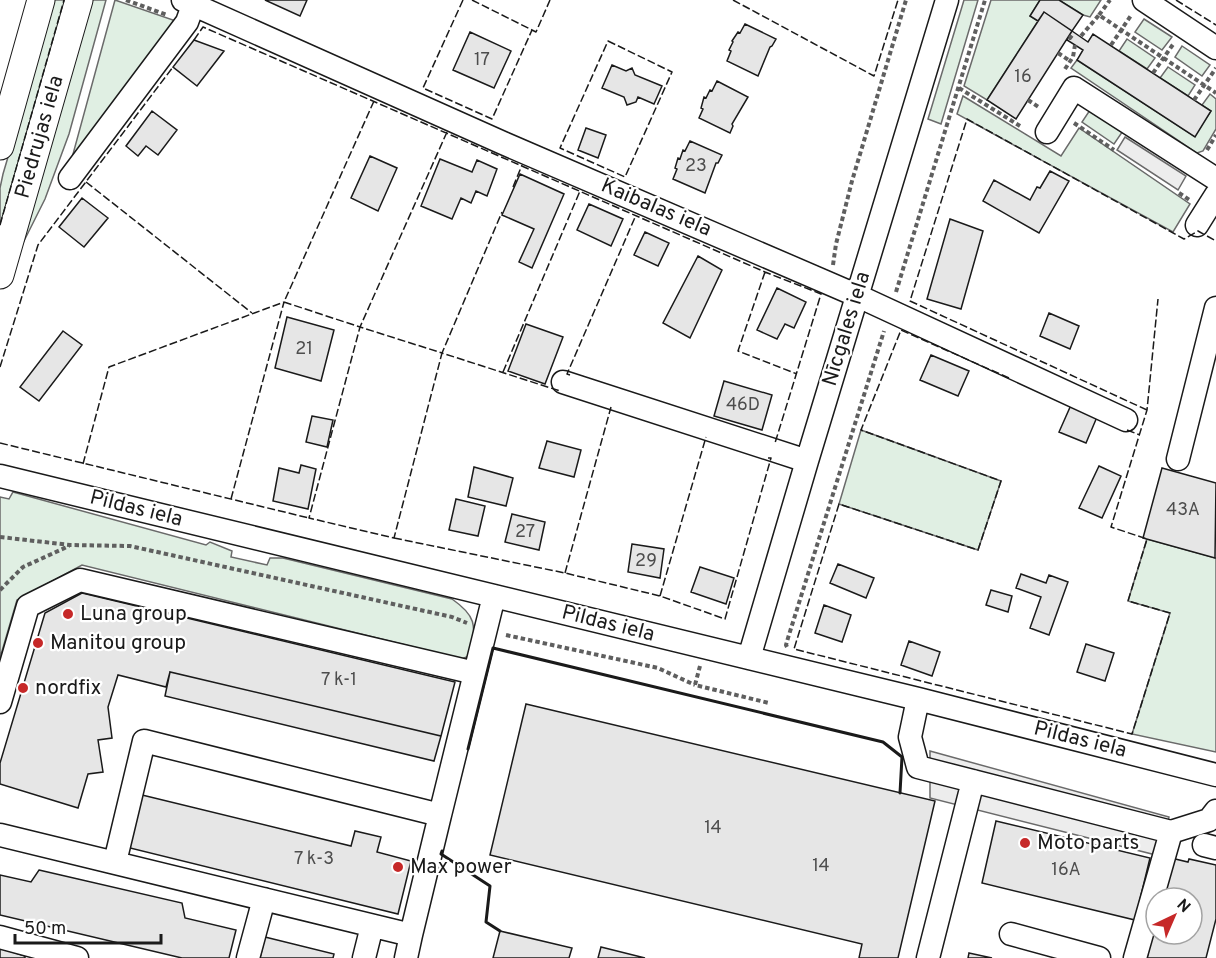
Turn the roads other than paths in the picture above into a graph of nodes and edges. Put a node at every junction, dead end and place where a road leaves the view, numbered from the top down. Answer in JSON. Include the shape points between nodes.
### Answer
{"nodes":[{"id":1,"x":41,"y":0,"type":"edge"},
{"id":2,"x":79,"y":0,"type":"edge"},
{"id":3,"x":947,"y":0,"type":"edge"},
{"id":4,"x":191,"y":1,"type":"edge"},
{"id":5,"x":1140,"y":4,"type":"edge"},
{"id":6,"x":1216,"y":48,"type":"edge"},
{"id":7,"x":1047,"y":132,"type":"dead end"},
{"id":8,"x":0,"y":146,"type":"edge"},
{"id":9,"x":70,"y":178,"type":"dead end"},
{"id":10,"x":1216,"y":179,"type":"edge"},
{"id":11,"x":1216,"y":195,"type":"edge"},
{"id":12,"x":1197,"y":225,"type":"dead end"},
{"id":13,"x":0,"y":274,"type":"edge"},
{"id":14,"x":858,"y":296,"type":"junction"},
{"id":15,"x":1216,"y":308,"type":"edge"},
{"id":16,"x":563,"y":382,"type":"dead end"},
{"id":17,"x":1126,"y":420,"type":"dead end"},
{"id":18,"x":1179,"y":459,"type":"dead end"},
{"id":19,"x":807,"y":461,"type":"junction"},
{"id":20,"x":0,"y":476,"type":"edge"},
{"id":21,"x":494,"y":596,"type":"junction"},
{"id":22,"x":749,"y":658,"type":"junction"},
{"id":23,"x":475,"y":673,"type":"junction"},
{"id":24,"x":918,"y":699,"type":"junction"},
{"id":25,"x":0,"y":702,"type":"edge"},
{"id":26,"x":1216,"y":775,"type":"edge"},
{"id":27,"x":973,"y":781,"type":"junction"},
{"id":28,"x":1216,"y":811,"type":"edge"},
{"id":29,"x":440,"y":815,"type":"junction"},
{"id":30,"x":1171,"y":832,"type":"junction"},
{"id":31,"x":0,"y":835,"type":"edge"},
{"id":32,"x":115,"y":862,"type":"junction"},
{"id":33,"x":264,"y":899,"type":"junction"},
{"id":34,"x":372,"y":926,"type":"junction"},
{"id":35,"x":1011,"y":934,"type":"dead end"},
{"id":36,"x":411,"y":935,"type":"junction"},
{"id":37,"x":0,"y":937,"type":"edge"},
{"id":38,"x":63,"y":956,"type":"edge"},
{"id":39,"x":248,"y":958,"type":"edge"},
{"id":40,"x":364,"y":958,"type":"edge"},
{"id":41,"x":406,"y":958,"type":"edge"},
{"id":42,"x":928,"y":958,"type":"edge"},
{"id":43,"x":1100,"y":958,"type":"edge"},
{"id":44,"x":1135,"y":958,"type":"edge"}],
"edges":[{"from":1,"to":8,"type":"main road","name":"Piedrujas iela"},
{"from":2,"to":13,"type":"main road","name":"Piedrujas iela"},
{"from":3,"to":14,"type":"street","name":"Nīcgales iela"},
{"from":4,"to":9,"type":"street","via":[[187,22]]},
{"from":4,"to":14,"type":"street","name":"Kaibalas iela","via":[[503,143]]},
{"from":5,"to":6,"type":"street"},
{"from":7,"to":10,"type":"street","via":[[1050,111],[1074,88]]},
{"from":11,"to":12,"type":"street"},
{"from":14,"to":17,"type":"street","name":"Kaibalas iela"},
{"from":14,"to":19,"type":"street","name":"Nīcgales iela"},
{"from":15,"to":18,"type":"street"},
{"from":16,"to":19,"type":"street"},
{"from":19,"to":22,"type":"street","name":"Nīcgales iela"},
{"from":20,"to":21,"type":"street","name":"Pildas iela"},
{"from":21,"to":22,"type":"street","name":"Pildas iela"},
{"from":21,"to":23,"type":"street"},
{"from":22,"to":24,"type":"street","name":"Pildas iela"},
{"from":23,"to":25,"type":"street","via":[[80,580],[28,606]]},
{"from":23,"to":29,"type":"street"},
{"from":24,"to":26,"type":"street","name":"Pildas iela"},
{"from":24,"to":27,"type":"street","via":[[910,737],[918,767]]},
{"from":27,"to":30,"type":"street"},
{"from":27,"to":42,"type":"street"},
{"from":28,"to":30,"type":"street","via":[[1209,820]]},
{"from":29,"to":32,"type":"street","via":[[144,741]]},
{"from":29,"to":36,"type":"street"},
{"from":30,"to":44,"type":"street"},
{"from":31,"to":32,"type":"street"},
{"from":32,"to":33,"type":"street"},
{"from":33,"to":34,"type":"street"},
{"from":33,"to":39,"type":"street"},
{"from":34,"to":36,"type":"street"},
{"from":34,"to":40,"type":"street"},
{"from":35,"to":43,"type":"street"},
{"from":36,"to":41,"type":"street"},
{"from":37,"to":38,"type":"street"}]}
